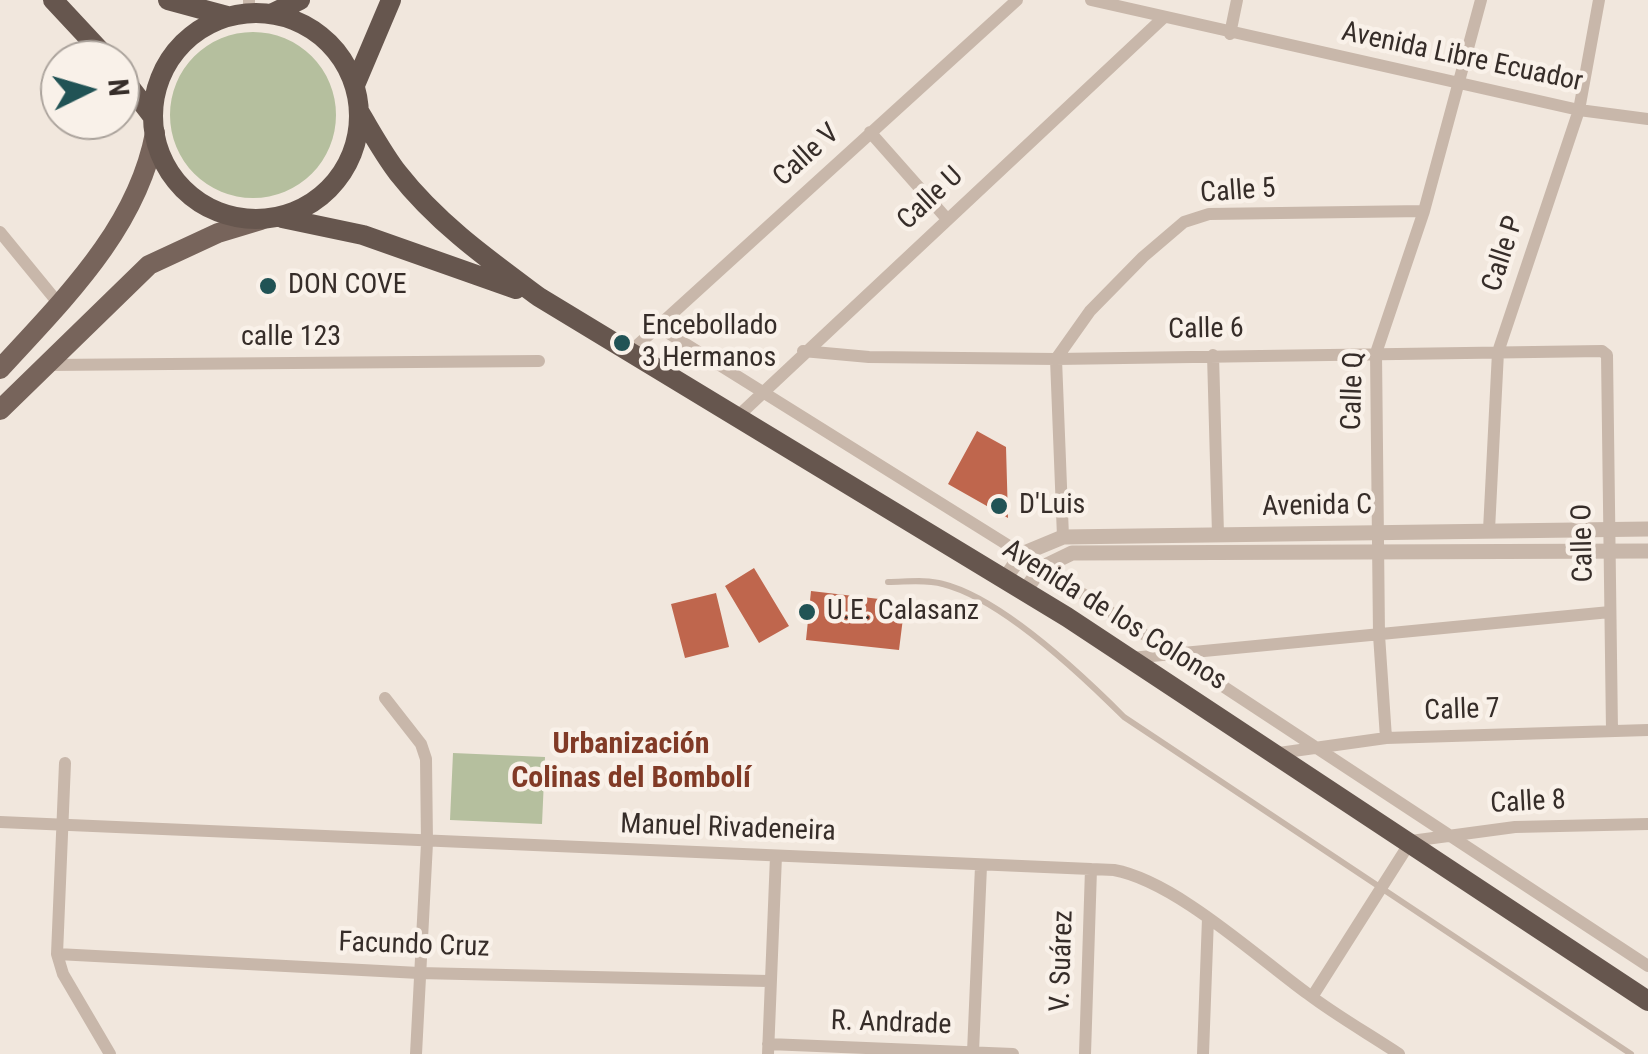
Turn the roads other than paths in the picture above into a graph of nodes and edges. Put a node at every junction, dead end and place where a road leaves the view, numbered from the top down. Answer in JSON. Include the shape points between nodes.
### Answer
{"nodes":[{"id":1,"x":53,"y":0,"type":"edge"},
{"id":2,"x":168,"y":0,"type":"edge"},
{"id":3,"x":300,"y":0,"type":"edge"},
{"id":4,"x":391,"y":0,"type":"edge"},
{"id":5,"x":1017,"y":0,"type":"edge"},
{"id":6,"x":1091,"y":0,"type":"edge"},
{"id":7,"x":1237,"y":0,"type":"edge"},
{"id":8,"x":1481,"y":0,"type":"edge"},
{"id":9,"x":1599,"y":0,"type":"edge"},
{"id":10,"x":249,"y":6,"type":"edge"},
{"id":11,"x":273,"y":14,"type":"junction"},
{"id":12,"x":226,"y":16,"type":"junction"},
{"id":13,"x":1162,"y":18,"type":"junction"},
{"id":14,"x":1230,"y":34,"type":"junction"},
{"id":15,"x":90,"y":40,"type":"edge"},
{"id":16,"x":1461,"y":83,"type":"junction"},
{"id":17,"x":355,"y":85,"type":"junction"},
{"id":18,"x":140,"y":104,"type":"edge"},
{"id":19,"x":1579,"y":110,"type":"junction"},
{"id":20,"x":360,"y":114,"type":"junction"},
{"id":21,"x":1648,"y":118,"type":"edge"},
{"id":22,"x":154,"y":125,"type":"junction"},
{"id":23,"x":870,"y":132,"type":"junction"},
{"id":24,"x":1424,"y":211,"type":"junction"},
{"id":25,"x":270,"y":219,"type":"junction"},
{"id":26,"x":947,"y":219,"type":"junction"},
{"id":27,"x":0,"y":232,"type":"edge"},
{"id":28,"x":539,"y":298,"type":"junction"},
{"id":29,"x":59,"y":304,"type":"junction"},
{"id":30,"x":658,"y":326,"type":"junction"},
{"id":31,"x":631,"y":350,"type":"junction"},
{"id":32,"x":803,"y":350,"type":"junction"},
{"id":33,"x":1376,"y":352,"type":"junction"},
{"id":34,"x":1498,"y":352,"type":"junction"},
{"id":35,"x":1213,"y":355,"type":"junction"},
{"id":36,"x":1607,"y":356,"type":"joint"},
{"id":37,"x":1056,"y":359,"type":"junction"},
{"id":38,"x":539,"y":362,"type":"dead end"},
{"id":39,"x":43,"y":365,"type":"junction"},
{"id":40,"x":0,"y":369,"type":"edge"},
{"id":41,"x":761,"y":393,"type":"junction"},
{"id":42,"x":0,"y":410,"type":"edge"},
{"id":43,"x":736,"y":418,"type":"junction"},
{"id":44,"x":1609,"y":529,"type":"junction"},
{"id":45,"x":1648,"y":529,"type":"edge"},
{"id":46,"x":1378,"y":530,"type":"junction"},
{"id":47,"x":1490,"y":530,"type":"junction"},
{"id":48,"x":1218,"y":534,"type":"junction"},
{"id":49,"x":1063,"y":537,"type":"junction"},
{"id":50,"x":1610,"y":551,"type":"junction"},
{"id":51,"x":1648,"y":551,"type":"edge"},
{"id":52,"x":1378,"y":552,"type":"junction"},
{"id":53,"x":1022,"y":554,"type":"junction"},
{"id":54,"x":1041,"y":568,"type":"junction"},
{"id":55,"x":1004,"y":580,"type":"junction"},
{"id":56,"x":888,"y":582,"type":"dead end"},
{"id":57,"x":1024,"y":592,"type":"junction"},
{"id":58,"x":1610,"y":612,"type":"junction"},
{"id":59,"x":1379,"y":634,"type":"junction"},
{"id":60,"x":1170,"y":652,"type":"junction"},
{"id":61,"x":1131,"y":658,"type":"junction"},
{"id":62,"x":385,"y":698,"type":"dead end"},
{"id":63,"x":1648,"y":730,"type":"edge"},
{"id":64,"x":1612,"y":731,"type":"junction"},
{"id":65,"x":1386,"y":738,"type":"junction"},
{"id":66,"x":1318,"y":748,"type":"junction"},
{"id":67,"x":1279,"y":753,"type":"junction"},
{"id":68,"x":65,"y":762,"type":"dead end"},
{"id":69,"x":0,"y":822,"type":"edge"},
{"id":70,"x":1648,"y":824,"type":"edge"},
{"id":71,"x":63,"y":826,"type":"junction"},
{"id":72,"x":1445,"y":834,"type":"junction"},
{"id":73,"x":428,"y":842,"type":"junction"},
{"id":74,"x":1411,"y":842,"type":"junction"},
{"id":75,"x":776,"y":856,"type":"junction"},
{"id":76,"x":981,"y":866,"type":"junction"},
{"id":77,"x":1091,"y":869,"type":"junction"},
{"id":78,"x":1382,"y":890,"type":"junction"},
{"id":79,"x":1208,"y":918,"type":"junction"},
{"id":80,"x":57,"y":954,"type":"junction"},
{"id":81,"x":1648,"y":966,"type":"edge"},
{"id":82,"x":419,"y":972,"type":"junction"},
{"id":83,"x":768,"y":981,"type":"junction"},
{"id":84,"x":1312,"y":997,"type":"junction"},
{"id":85,"x":1648,"y":1001,"type":"edge"},
{"id":86,"x":768,"y":1049,"type":"edge"},
{"id":87,"x":973,"y":1052,"type":"edge"},
{"id":88,"x":110,"y":1054,"type":"edge"},
{"id":89,"x":416,"y":1054,"type":"edge"},
{"id":90,"x":1012,"y":1054,"type":"edge"},
{"id":91,"x":1085,"y":1054,"type":"edge"},
{"id":92,"x":1203,"y":1054,"type":"edge"},
{"id":93,"x":1399,"y":1054,"type":"edge"},
{"id":94,"x":1631,"y":1054,"type":"edge"}],
"edges":[{"from":1,"to":15,"type":"highway"},
{"from":2,"to":12,"type":"highway"},
{"from":3,"to":11,"type":"highway"},
{"from":4,"to":17,"type":"highway"},
{"from":5,"to":23,"type":"street","name":"Calle V"},
{"from":6,"to":13,"type":"street","name":"Avenida Libre Ecuador"},
{"from":7,"to":14,"type":"street"},
{"from":8,"to":16,"type":"street","name":"Calle Q"},
{"from":9,"to":19,"type":"street","name":"Calle P"},
{"from":10,"to":11,"type":"highway"},
{"from":10,"to":12,"type":"highway"},
{"from":11,"to":17,"type":"highway","via":[[324,38]]},
{"from":12,"to":22,"type":"highway","via":[[173,54],[158,84]]},
{"from":13,"to":14,"type":"street","name":"Avenida Libre Ecuador"},
{"from":13,"to":26,"type":"street","name":"Calle U"},
{"from":14,"to":16,"type":"street","name":"Avenida Libre Ecuador"},
{"from":16,"to":19,"type":"street","name":"Avenida Libre Ecuador"},
{"from":16,"to":24,"type":"street","name":"Calle Q"},
{"from":17,"to":20,"type":"highway"},
{"from":18,"to":22,"type":"highway"},
{"from":19,"to":21,"type":"street","name":"Avenida Libre Ecuador"},
{"from":19,"to":34,"type":"street","name":"Calle P"},
{"from":20,"to":25,"type":"highway","via":[[354,148],[338,180],[312,204]]},
{"from":20,"to":28,"type":"highway","name":"Avenida de los Colonos","via":[[430,209]]},
{"from":22,"to":25,"type":"highway","via":[[173,177],[197,201],[227,216]]},
{"from":22,"to":29,"type":"main road","via":[[150,156],[125,217]]},
{"from":23,"to":26,"type":"street"},
{"from":23,"to":30,"type":"street","name":"Calle V"},
{"from":24,"to":33,"type":"street","name":"Calle Q"},
{"from":24,"to":37,"type":"street","name":"Calle 5","via":[[1195,217],[1100,299]]},
{"from":25,"to":28,"type":"highway","name":"Avenida de los Colonos","via":[[364,235]]},
{"from":25,"to":39,"type":"main road","via":[[218,233],[150,265]]},
{"from":26,"to":32,"type":"street","name":"Calle U"},
{"from":27,"to":29,"type":"street"},
{"from":28,"to":31,"type":"highway","name":"Avenida de los Colonos"},
{"from":29,"to":40,"type":"main road"},
{"from":30,"to":31,"type":"street","name":"Calle V"},
{"from":30,"to":41,"type":"street"},
{"from":31,"to":43,"type":"highway","name":"Avenida de los Colonos"},
{"from":32,"to":37,"type":"street","name":"Calle 6"},
{"from":32,"to":41,"type":"street","name":"Calle U"},
{"from":33,"to":34,"type":"street","name":"Calle 6"},
{"from":33,"to":35,"type":"street","name":"Calle 6"},
{"from":33,"to":46,"type":"street","name":"Calle Q"},
{"from":34,"to":36,"type":"street","name":"Calle 6","via":[[1598,350]]},
{"from":34,"to":47,"type":"street","name":"Calle P"},
{"from":35,"to":37,"type":"street","name":"Calle 6"},
{"from":35,"to":48,"type":"street"},
{"from":36,"to":44,"type":"street","name":"Calle O"},
{"from":37,"to":49,"type":"street"},
{"from":38,"to":39,"type":"street","name":"calle 123"},
{"from":39,"to":42,"type":"main road"},
{"from":41,"to":43,"type":"street","name":"Calle U"},
{"from":41,"to":53,"type":"street"},
{"from":43,"to":55,"type":"highway","name":"Avenida de los Colonos"},
{"from":44,"to":45,"type":"street","name":"Avenida C"},
{"from":44,"to":47,"type":"street","name":"Avenida C"},
{"from":44,"to":50,"type":"street","name":"Calle O"},
{"from":46,"to":47,"type":"street","name":"Avenida C"},
{"from":46,"to":48,"type":"street","name":"Avenida C"},
{"from":46,"to":52,"type":"street","name":"Calle Q"},
{"from":48,"to":49,"type":"street","name":"Avenida C"},
{"from":49,"to":53,"type":"street","name":"Avenida C"},
{"from":50,"to":51,"type":"street","name":"Avenida C"},
{"from":50,"to":52,"type":"street","name":"Avenida C"},
{"from":50,"to":58,"type":"street","name":"Calle O"},
{"from":52,"to":54,"type":"street","name":"Avenida C","via":[[1072,552]]},
{"from":52,"to":59,"type":"street","name":"Calle Q"},
{"from":53,"to":54,"type":"street"},
{"from":53,"to":55,"type":"street"},
{"from":54,"to":57,"type":"street"},
{"from":54,"to":60,"type":"street"},
{"from":55,"to":57,"type":"highway","name":"Avenida de los Colonos"},
{"from":56,"to":78,"type":"lane","via":[[931,582],[962,591],[1074,666],[1124,717]]},
{"from":57,"to":61,"type":"highway","name":"Avenida de los Colonos"},
{"from":58,"to":59,"type":"street"},
{"from":58,"to":64,"type":"street","name":"Calle O"},
{"from":59,"to":60,"type":"street"},
{"from":59,"to":65,"type":"street","name":"Calle Q"},
{"from":60,"to":61,"type":"street"},
{"from":60,"to":66,"type":"street"},
{"from":61,"to":67,"type":"highway","name":"Avenida de los Colonos"},
{"from":62,"to":73,"type":"street","via":[[425,751]]},
{"from":63,"to":64,"type":"street","name":"Calle 7"},
{"from":64,"to":65,"type":"street","name":"Calle 7"},
{"from":65,"to":66,"type":"street","name":"Calle 7"},
{"from":66,"to":67,"type":"street","name":"Calle 7"},
{"from":66,"to":72,"type":"street"},
{"from":67,"to":74,"type":"highway","name":"Avenida de los Colonos"},
{"from":68,"to":71,"type":"street"},
{"from":69,"to":71,"type":"street","name":"Manuel Rivadeneira"},
{"from":70,"to":72,"type":"street","name":"Calle 8"},
{"from":71,"to":73,"type":"street","name":"Manuel Rivadeneira"},
{"from":71,"to":80,"type":"street"},
{"from":72,"to":74,"type":"street","name":"Calle 8"},
{"from":72,"to":81,"type":"street"},
{"from":73,"to":75,"type":"street","name":"Manuel Rivadeneira"},
{"from":73,"to":82,"type":"street"},
{"from":74,"to":78,"type":"street"},
{"from":74,"to":85,"type":"highway","name":"Avenida de los Colonos"},
{"from":75,"to":76,"type":"street","name":"Manuel Rivadeneira"},
{"from":75,"to":83,"type":"street"},
{"from":76,"to":77,"type":"street","name":"Manuel Rivadeneira"},
{"from":76,"to":87,"type":"street"},
{"from":77,"to":79,"type":"street","name":"Manuel Rivadeneira","via":[[1136,876]]},
{"from":77,"to":91,"type":"street","name":"V. Suárez"},
{"from":78,"to":84,"type":"street"},
{"from":78,"to":94,"type":"lane"},
{"from":79,"to":84,"type":"street","name":"Manuel Rivadeneira"},
{"from":79,"to":92,"type":"street"},
{"from":80,"to":82,"type":"street","name":"Facundo Cruz"},
{"from":80,"to":88,"type":"street"},
{"from":82,"to":83,"type":"street","name":"Facundo Cruz"},
{"from":82,"to":89,"type":"street"},
{"from":83,"to":86,"type":"street"},
{"from":84,"to":93,"type":"street","name":"Manuel Rivadeneira"},
{"from":86,"to":87,"type":"street","name":"R. Andrade"},
{"from":87,"to":90,"type":"street","name":"R. Andrade"}]}
